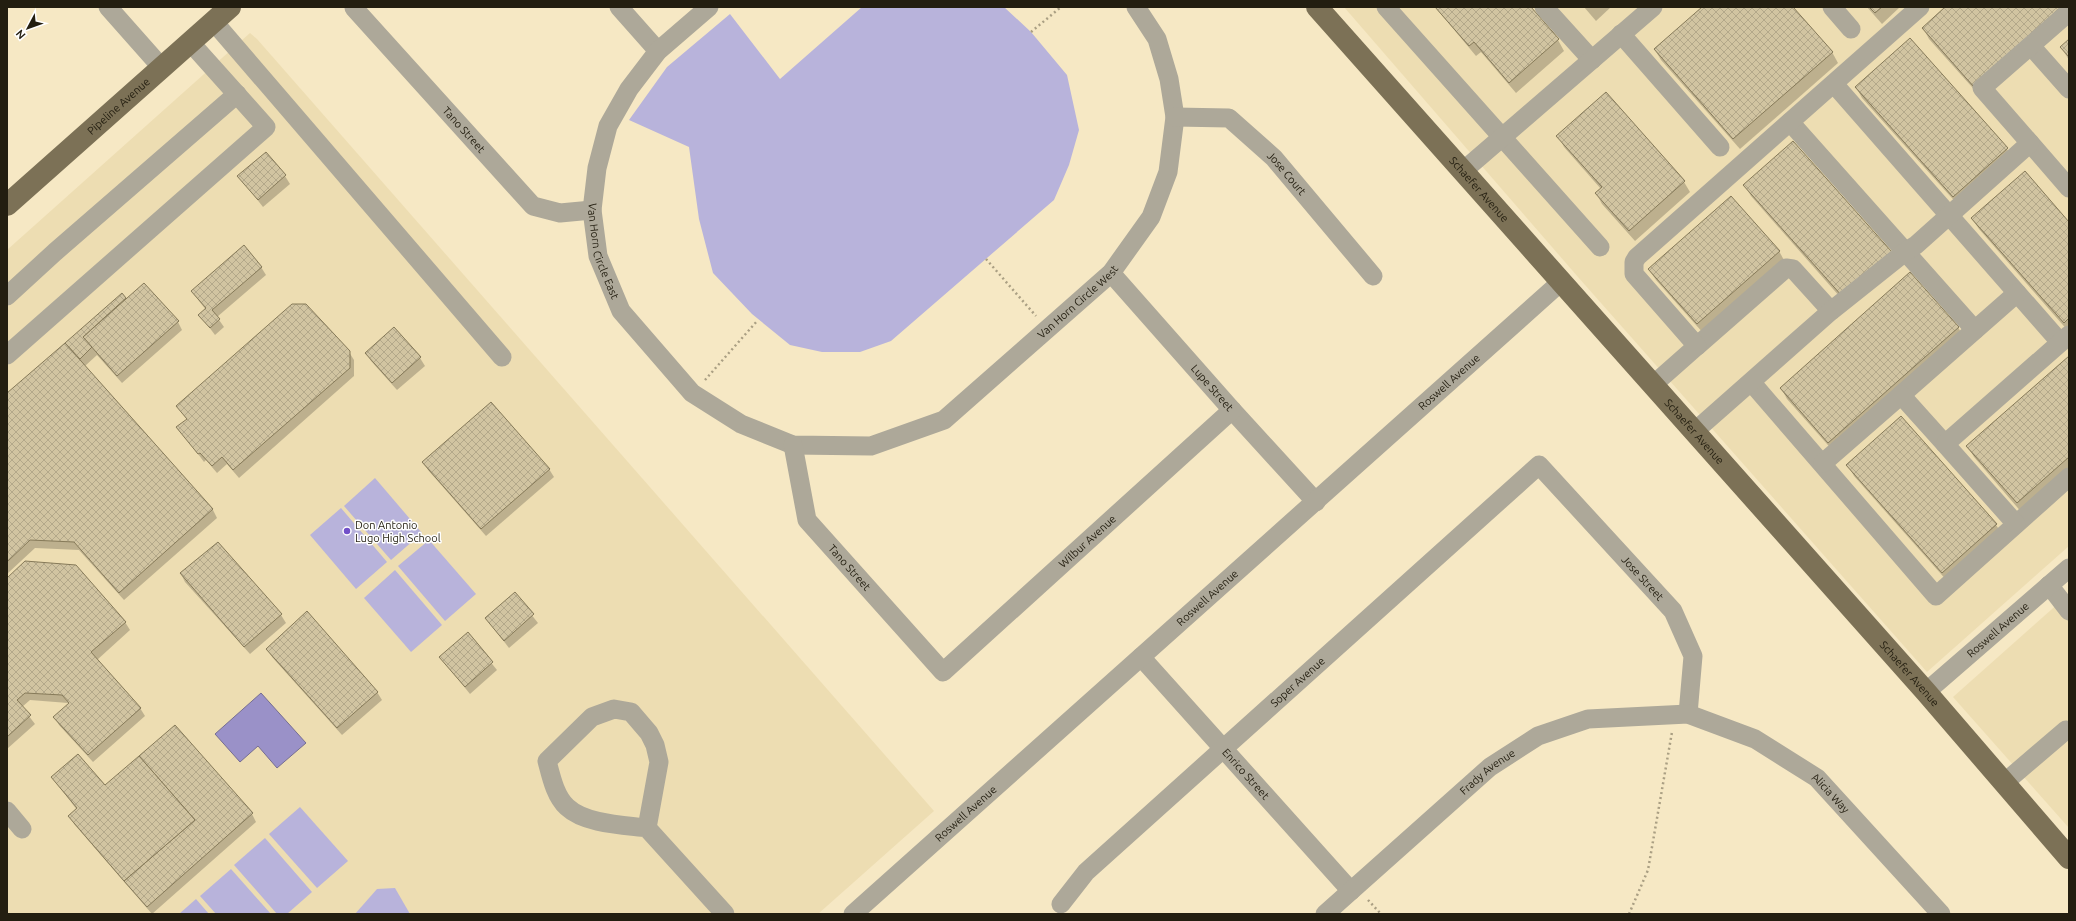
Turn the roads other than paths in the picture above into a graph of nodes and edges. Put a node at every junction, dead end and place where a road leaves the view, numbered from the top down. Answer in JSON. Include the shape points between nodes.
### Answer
{"nodes":[{"id":1,"x":108,"y":7,"type":"edge"},
{"id":2,"x":230,"y":7,"type":"edge"},
{"id":3,"x":619,"y":7,"type":"edge"},
{"id":4,"x":710,"y":7,"type":"edge"},
{"id":5,"x":1136,"y":7,"type":"edge"},
{"id":6,"x":1317,"y":7,"type":"edge"},
{"id":7,"x":1386,"y":7,"type":"edge"},
{"id":8,"x":1544,"y":7,"type":"edge"},
{"id":9,"x":1653,"y":7,"type":"edge"},
{"id":10,"x":1832,"y":7,"type":"edge"},
{"id":11,"x":1920,"y":7,"type":"edge"},
{"id":12,"x":354,"y":8,"type":"dead end"},
{"id":13,"x":2069,"y":12,"type":"edge"},
{"id":14,"x":214,"y":22,"type":"junction"},
{"id":15,"x":1851,"y":29,"type":"dead end"},
{"id":16,"x":1621,"y":34,"type":"junction"},
{"id":17,"x":190,"y":42,"type":"junction"},
{"id":18,"x":2031,"y":46,"type":"junction"},
{"id":19,"x":658,"y":52,"type":"junction"},
{"id":20,"x":1592,"y":60,"type":"junction"},
{"id":21,"x":162,"y":68,"type":"junction"},
{"id":22,"x":1834,"y":84,"type":"junction"},
{"id":23,"x":2069,"y":89,"type":"edge"},
{"id":24,"x":237,"y":94,"type":"junction"},
{"id":25,"x":1175,"y":117,"type":"junction"},
{"id":26,"x":1790,"y":122,"type":"junction"},
{"id":27,"x":1501,"y":138,"type":"junction"},
{"id":28,"x":2030,"y":144,"type":"junction"},
{"id":29,"x":1720,"y":147,"type":"dead end"},
{"id":30,"x":1463,"y":171,"type":"junction"},
{"id":31,"x":2069,"y":188,"type":"edge"},
{"id":32,"x":7,"y":205,"type":"edge"},
{"id":33,"x":592,"y":210,"type":"junction"},
{"id":34,"x":1950,"y":216,"type":"junction"},
{"id":35,"x":1600,"y":247,"type":"dead end"},
{"id":36,"x":1905,"y":252,"type":"junction"},
{"id":37,"x":1110,"y":273,"type":"junction"},
{"id":38,"x":1373,"y":276,"type":"dead end"},
{"id":39,"x":1562,"y":281,"type":"junction"},
{"id":40,"x":2017,"y":293,"type":"junction"},
{"id":41,"x":7,"y":296,"type":"edge"},
{"id":42,"x":1831,"y":311,"type":"junction"},
{"id":43,"x":1975,"y":330,"type":"junction"},
{"id":44,"x":2065,"y":338,"type":"edge"},
{"id":45,"x":1697,"y":346,"type":"junction"},
{"id":46,"x":7,"y":355,"type":"edge"},
{"id":47,"x":502,"y":357,"type":"dead end"},
{"id":48,"x":1752,"y":382,"type":"junction"},
{"id":49,"x":1654,"y":384,"type":"junction"},
{"id":50,"x":1901,"y":395,"type":"junction"},
{"id":51,"x":1232,"y":410,"type":"junction"},
{"id":52,"x":1695,"y":431,"type":"junction"},
{"id":53,"x":1944,"y":444,"type":"junction"},
{"id":54,"x":793,"y":445,"type":"junction"},
{"id":55,"x":1823,"y":462,"type":"junction"},
{"id":56,"x":1539,"y":465,"type":"joint"},
{"id":57,"x":2069,"y":477,"type":"edge"},
{"id":58,"x":1316,"y":502,"type":"junction"},
{"id":59,"x":2016,"y":524,"type":"junction"},
{"id":60,"x":2069,"y":568,"type":"edge"},
{"id":61,"x":2049,"y":586,"type":"junction"},
{"id":62,"x":2069,"y":610,"type":"edge"},
{"id":63,"x":1141,"y":657,"type":"junction"},
{"id":64,"x":942,"y":672,"type":"joint"},
{"id":65,"x":1926,"y":692,"type":"junction"},
{"id":66,"x":1682,"y":715,"type":"junction"},
{"id":67,"x":2068,"y":730,"type":"edge"},
{"id":68,"x":1223,"y":749,"type":"junction"},
{"id":69,"x":2004,"y":783,"type":"junction"},
{"id":70,"x":7,"y":811,"type":"edge"},
{"id":71,"x":22,"y":828,"type":"dead end"},
{"id":72,"x":647,"y":828,"type":"junction"},
{"id":73,"x":2069,"y":858,"type":"edge"},
{"id":74,"x":1350,"y":891,"type":"junction"},
{"id":75,"x":1061,"y":904,"type":"dead end"},
{"id":76,"x":725,"y":914,"type":"edge"},
{"id":77,"x":853,"y":914,"type":"edge"},
{"id":78,"x":1325,"y":914,"type":"edge"},
{"id":79,"x":1941,"y":914,"type":"edge"}],
"edges":[{"from":1,"to":21,"type":"street"},
{"from":2,"to":14,"type":"main road","name":"Pipeline Avenue"},
{"from":3,"to":19,"type":"street"},
{"from":4,"to":19,"type":"street","name":"Van Horn Circle East"},
{"from":5,"to":25,"type":"street","name":"Van Horn Circle West","via":[[1157,39],[1169,79]]},
{"from":6,"to":30,"type":"main road","name":"Schaefer Avenue"},
{"from":7,"to":27,"type":"street"},
{"from":8,"to":20,"type":"street"},
{"from":9,"to":16,"type":"street"},
{"from":10,"to":15,"type":"street"},
{"from":11,"to":22,"type":"street"},
{"from":12,"to":33,"type":"street","name":"Tano Street","via":[[533,206],[560,213]]},
{"from":13,"to":18,"type":"street"},
{"from":14,"to":17,"type":"main road","name":"Pipeline Avenue"},
{"from":14,"to":47,"type":"street"},
{"from":16,"to":20,"type":"street"},
{"from":16,"to":29,"type":"street"},
{"from":17,"to":21,"type":"main road","name":"Pipeline Avenue"},
{"from":17,"to":24,"type":"street"},
{"from":18,"to":23,"type":"street"},
{"from":18,"to":28,"type":"street","via":[[1982,88]]},
{"from":19,"to":33,"type":"street","name":"Van Horn Circle East","via":[[629,90],[608,126],[597,168]]},
{"from":20,"to":27,"type":"street"},
{"from":21,"to":32,"type":"main road","name":"Pipeline Avenue"},
{"from":22,"to":26,"type":"street"},
{"from":22,"to":34,"type":"street"},
{"from":24,"to":41,"type":"street"},
{"from":24,"to":46,"type":"street","via":[[266,127]]},
{"from":25,"to":37,"type":"street","name":"Van Horn Circle West","via":[[1168,172],[1151,217]]},
{"from":25,"to":38,"type":"street","name":"Jose Court","via":[[1229,118],[1274,158]]},
{"from":26,"to":36,"type":"street"},
{"from":26,"to":45,"type":"street","via":[[1634,262],[1634,274]]},
{"from":27,"to":30,"type":"street"},
{"from":27,"to":35,"type":"street"},
{"from":28,"to":31,"type":"street"},
{"from":28,"to":34,"type":"street"},
{"from":30,"to":39,"type":"main road","name":"Schaefer Avenue"},
{"from":33,"to":54,"type":"street","name":"Van Horn Circle East","via":[[598,256],[622,311],[692,393],[741,424]]},
{"from":34,"to":36,"type":"street"},
{"from":34,"to":40,"type":"street"},
{"from":36,"to":42,"type":"street"},
{"from":36,"to":43,"type":"street"},
{"from":37,"to":51,"type":"street","name":"Lupe Street"},
{"from":37,"to":54,"type":"street","name":"Van Horn Circle West","via":[[944,420],[871,446]]},
{"from":39,"to":49,"type":"main road","name":"Schaefer Avenue"},
{"from":39,"to":58,"type":"street","name":"Roswell Avenue"},
{"from":40,"to":43,"type":"street"},
{"from":40,"to":44,"type":"street"},
{"from":42,"to":45,"type":"street","via":[[1793,269],[1786,268]]},
{"from":42,"to":48,"type":"street"},
{"from":43,"to":50,"type":"street"},
{"from":44,"to":53,"type":"street"},
{"from":45,"to":49,"type":"street"},
{"from":48,"to":52,"type":"street"},
{"from":48,"to":55,"type":"street"},
{"from":49,"to":52,"type":"main road","name":"Schaefer Avenue"},
{"from":50,"to":53,"type":"street"},
{"from":50,"to":55,"type":"street"},
{"from":51,"to":58,"type":"street","name":"Lupe Street"},
{"from":51,"to":64,"type":"street","name":"Wilbur Avenue"},
{"from":52,"to":65,"type":"main road","name":"Schaefer Avenue"},
{"from":53,"to":59,"type":"street"},
{"from":54,"to":64,"type":"street","name":"Tano Street","via":[[807,520]]},
{"from":55,"to":59,"type":"street","via":[[1936,596]]},
{"from":56,"to":66,"type":"street","name":"Jose Street","via":[[1673,611],[1693,656]]},
{"from":56,"to":68,"type":"street","name":"Soper Avenue"},
{"from":57,"to":59,"type":"street"},
{"from":58,"to":63,"type":"street","name":"Roswell Avenue"},
{"from":60,"to":61,"type":"street","name":"Roswell Avenue"},
{"from":61,"to":62,"type":"street"},
{"from":61,"to":65,"type":"street","name":"Roswell Avenue"},
{"from":63,"to":68,"type":"street","name":"Enrico Street"},
{"from":63,"to":77,"type":"street","name":"Roswell Avenue"},
{"from":65,"to":69,"type":"main road","name":"Schaefer Avenue"},
{"from":66,"to":74,"type":"street","name":"Frady Avenue","via":[[1588,719],[1538,736],[1490,767]]},
{"from":66,"to":79,"type":"street","name":"Alicia Way","via":[[1755,739],[1817,778]]},
{"from":67,"to":69,"type":"street"},
{"from":68,"to":74,"type":"street","name":"Enrico Street"},
{"from":68,"to":75,"type":"street","name":"Soper Avenue","via":[[1086,872]]},
{"from":69,"to":73,"type":"main road","name":"Schaefer Avenue"},
{"from":70,"to":71,"type":"street"},
{"from":72,"to":72,"type":"street","via":[[658,762],[655,745],[649,733],[631,712],[614,709],[592,717],[547,761],[555,788],[567,807],[592,821]]},
{"from":72,"to":76,"type":"street"},
{"from":74,"to":78,"type":"street","name":"Frady Avenue"}]}
